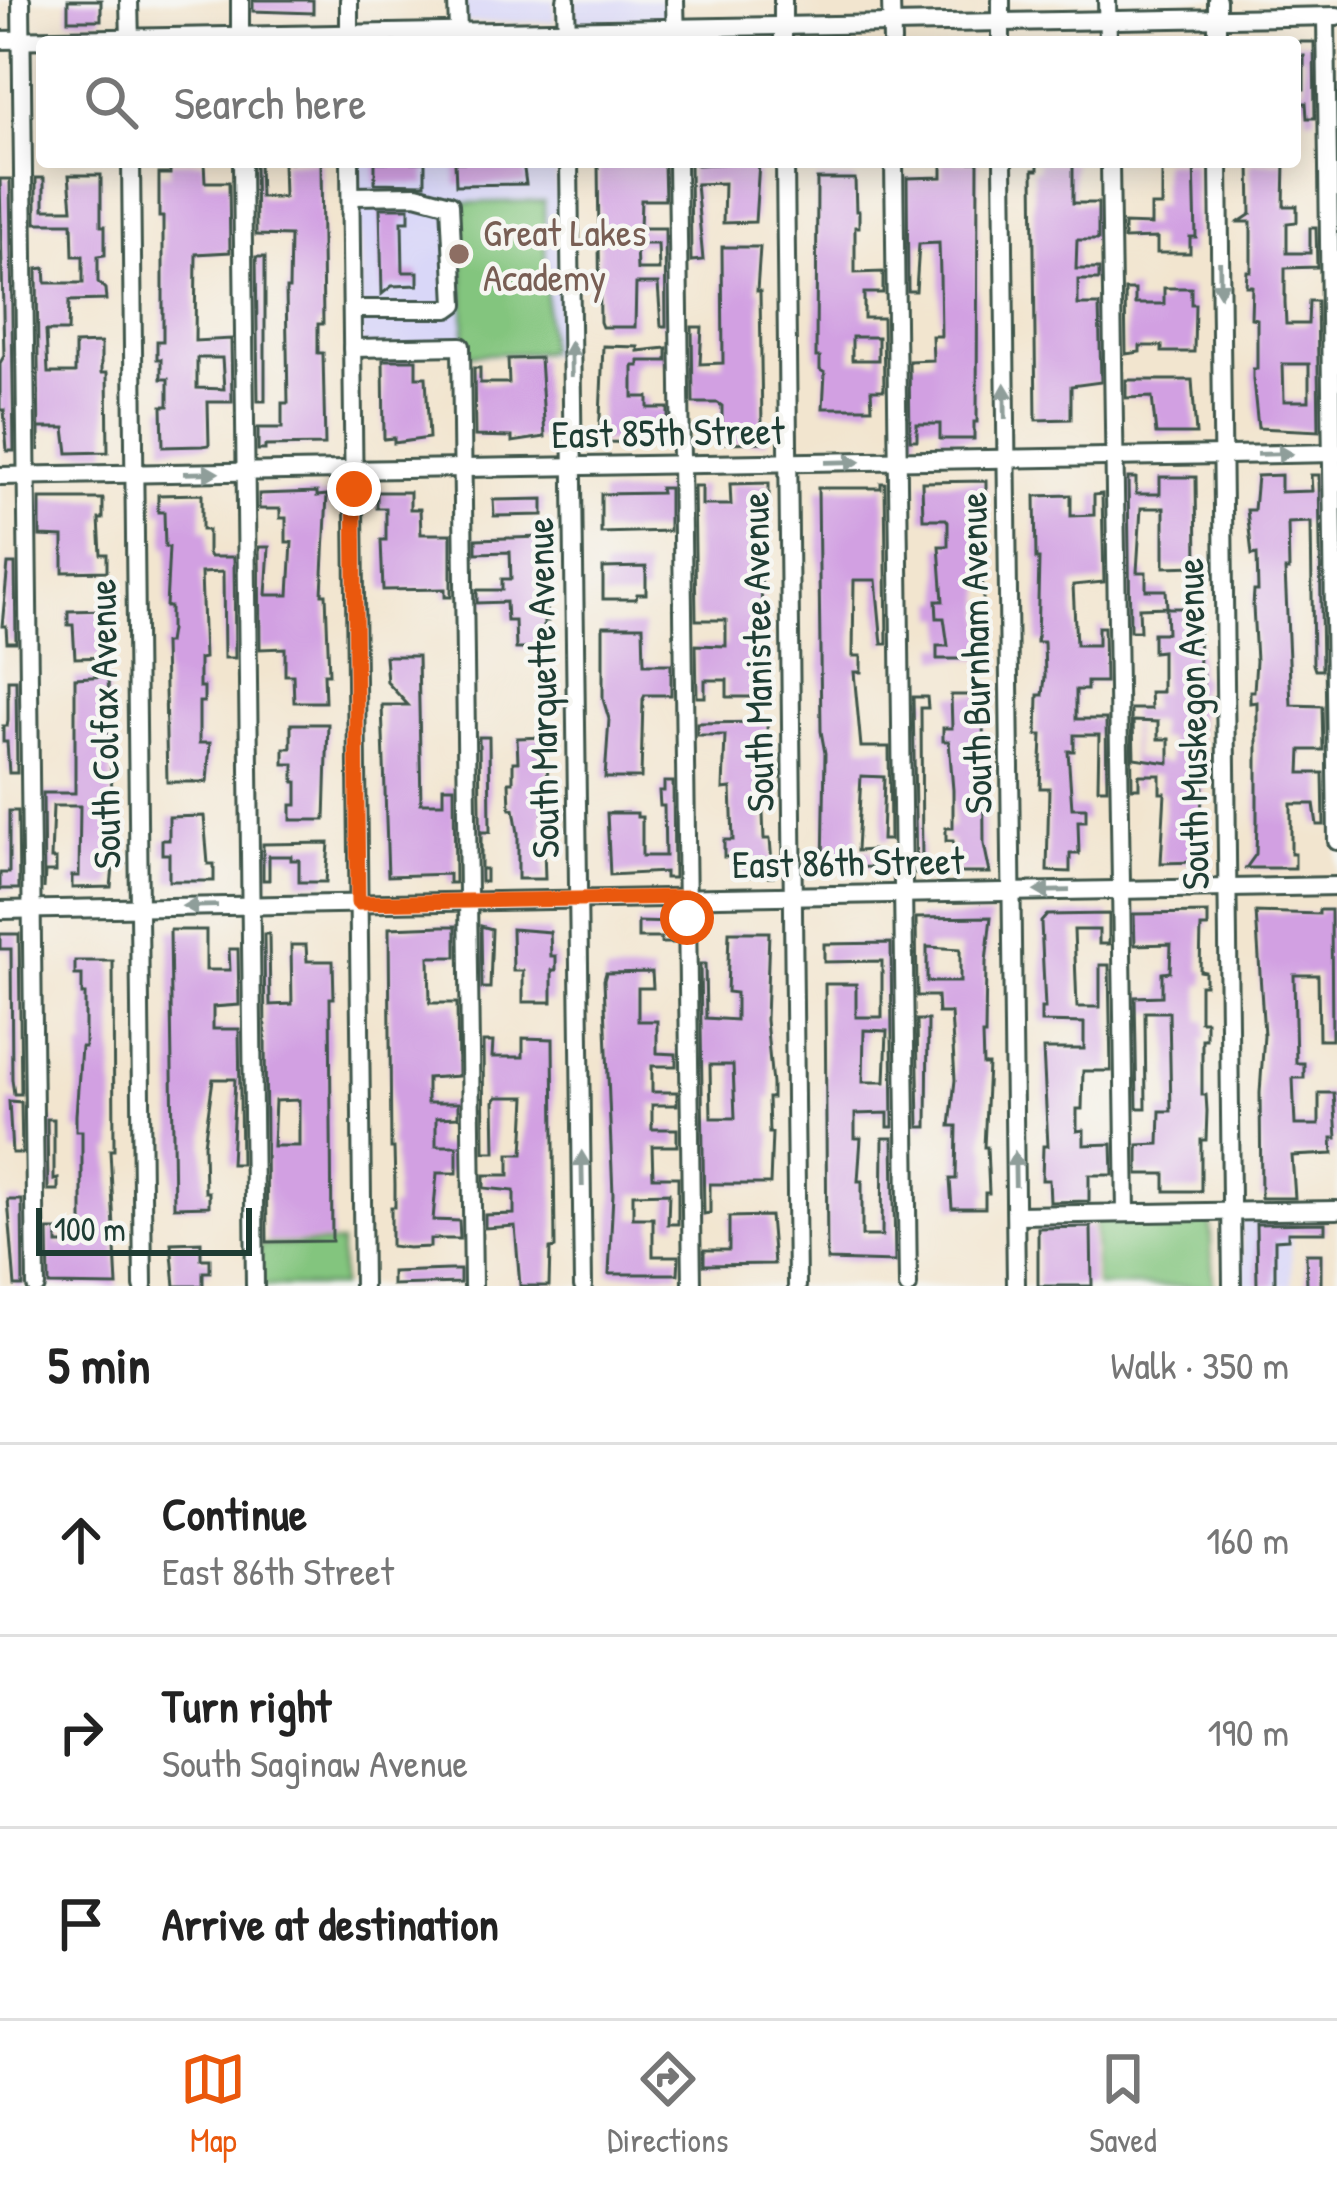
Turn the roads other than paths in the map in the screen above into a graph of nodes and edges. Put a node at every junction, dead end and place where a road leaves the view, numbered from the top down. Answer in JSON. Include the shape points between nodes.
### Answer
{"nodes":[{"id":1,"x":21,"y":0,"type":"edge"},
{"id":2,"x":129,"y":0,"type":"edge"},
{"id":3,"x":240,"y":0,"type":"edge"},
{"id":4,"x":349,"y":0,"type":"edge"},
{"id":5,"x":457,"y":0,"type":"edge"},
{"id":6,"x":566,"y":0,"type":"edge"},
{"id":7,"x":675,"y":0,"type":"edge"},
{"id":8,"x":783,"y":0,"type":"edge"},
{"id":9,"x":891,"y":0,"type":"edge"},
{"id":10,"x":1001,"y":0,"type":"edge"},
{"id":11,"x":1107,"y":0,"type":"edge"},
{"id":12,"x":1217,"y":9,"type":"edge"},
{"id":13,"x":1332,"y":16,"type":"edge"},
{"id":14,"x":1108,"y":20,"type":"junction"},
{"id":15,"x":1001,"y":22,"type":"junction"},
{"id":16,"x":458,"y":32,"type":"junction"},
{"id":17,"x":891,"y":33,"type":"edge"},
{"id":18,"x":783,"y":34,"type":"edge"},
{"id":19,"x":676,"y":35,"type":"edge"},
{"id":20,"x":130,"y":36,"type":"edge"},
{"id":21,"x":240,"y":36,"type":"edge"},
{"id":22,"x":349,"y":36,"type":"edge"},
{"id":23,"x":385,"y":36,"type":"edge"},
{"id":24,"x":567,"y":36,"type":"edge"},
{"id":25,"x":1001,"y":36,"type":"edge"},
{"id":26,"x":1108,"y":36,"type":"edge"},
{"id":27,"x":0,"y":40,"type":"edge"},
{"id":28,"x":22,"y":40,"type":"junction"},
{"id":29,"x":36,"y":40,"type":"edge"},
{"id":30,"x":131,"y":168,"type":"edge"},
{"id":31,"x":242,"y":168,"type":"edge"},
{"id":32,"x":350,"y":168,"type":"edge"},
{"id":33,"x":568,"y":168,"type":"edge"},
{"id":34,"x":677,"y":168,"type":"edge"},
{"id":35,"x":784,"y":168,"type":"edge"},
{"id":36,"x":894,"y":168,"type":"edge"},
{"id":37,"x":1003,"y":168,"type":"edge"},
{"id":38,"x":1110,"y":168,"type":"edge"},
{"id":39,"x":1219,"y":168,"type":"edge"},
{"id":40,"x":351,"y":196,"type":"junction"},
{"id":41,"x":352,"y":309,"type":"junction"},
{"id":42,"x":352,"y":348,"type":"junction"},
{"id":43,"x":1336,"y":453,"type":"edge"},
{"id":44,"x":1222,"y":455,"type":"junction"},
{"id":45,"x":1115,"y":457,"type":"junction"},
{"id":46,"x":1005,"y":459,"type":"junction"},
{"id":47,"x":899,"y":461,"type":"junction"},
{"id":48,"x":788,"y":463,"type":"junction"},
{"id":49,"x":681,"y":464,"type":"junction"},
{"id":50,"x":572,"y":466,"type":"junction"},
{"id":51,"x":463,"y":468,"type":"junction"},
{"id":52,"x":354,"y":470,"type":"junction"},
{"id":53,"x":245,"y":472,"type":"junction"},
{"id":54,"x":134,"y":474,"type":"junction"},
{"id":55,"x":0,"y":476,"type":"edge"},
{"id":56,"x":26,"y":476,"type":"junction"},
{"id":57,"x":1337,"y":841,"type":"edge"},
{"id":58,"x":1337,"y":886,"type":"edge"},
{"id":59,"x":1227,"y":888,"type":"junction"},
{"id":60,"x":1121,"y":890,"type":"junction"},
{"id":61,"x":1012,"y":892,"type":"junction"},
{"id":62,"x":902,"y":894,"type":"junction"},
{"id":63,"x":793,"y":896,"type":"junction"},
{"id":64,"x":687,"y":897,"type":"junction"},
{"id":65,"x":578,"y":899,"type":"junction"},
{"id":66,"x":468,"y":901,"type":"junction"},
{"id":67,"x":358,"y":903,"type":"junction"},
{"id":68,"x":250,"y":905,"type":"junction"},
{"id":69,"x":139,"y":907,"type":"junction"},
{"id":70,"x":32,"y":909,"type":"junction"},
{"id":71,"x":0,"y":910,"type":"edge"},
{"id":72,"x":1337,"y":1210,"type":"edge"},
{"id":73,"x":1232,"y":1212,"type":"junction"},
{"id":74,"x":1126,"y":1214,"type":"junction"},
{"id":75,"x":1016,"y":1215,"type":"junction"},
{"id":76,"x":36,"y":1286,"type":"edge"},
{"id":77,"x":142,"y":1286,"type":"edge"},
{"id":78,"x":255,"y":1286,"type":"edge"},
{"id":79,"x":363,"y":1286,"type":"edge"},
{"id":80,"x":472,"y":1286,"type":"edge"},
{"id":81,"x":583,"y":1286,"type":"edge"},
{"id":82,"x":692,"y":1286,"type":"edge"},
{"id":83,"x":797,"y":1286,"type":"edge"},
{"id":84,"x":908,"y":1286,"type":"edge"},
{"id":85,"x":1016,"y":1286,"type":"edge"},
{"id":86,"x":1232,"y":1286,"type":"edge"}],
"edges":[{"from":1,"to":28,"type":"street"},
{"from":2,"to":20,"type":"street"},
{"from":3,"to":21,"type":"street"},
{"from":4,"to":22,"type":"street"},
{"from":5,"to":16,"type":"street"},
{"from":6,"to":24,"type":"street"},
{"from":7,"to":19,"type":"street"},
{"from":8,"to":18,"type":"street"},
{"from":9,"to":17,"type":"street"},
{"from":10,"to":15,"type":"street"},
{"from":11,"to":14,"type":"street"},
{"from":12,"to":13,"type":"street"},
{"from":12,"to":14,"type":"street"},
{"from":13,"to":43,"type":"street"},
{"from":14,"to":15,"type":"street"},
{"from":14,"to":26,"type":"street"},
{"from":15,"to":17,"type":"street"},
{"from":15,"to":25,"type":"street"},
{"from":16,"to":23,"type":"street"},
{"from":16,"to":24,"type":"street"},
{"from":17,"to":18,"type":"street"},
{"from":18,"to":19,"type":"street"},
{"from":19,"to":24,"type":"street"},
{"from":27,"to":28,"type":"street"},
{"from":28,"to":29,"type":"street"},
{"from":28,"to":56,"type":"street"},
{"from":30,"to":54,"type":"street","name":"South Colfax Avenue"},
{"from":31,"to":53,"type":"street"},
{"from":32,"to":40,"type":"street"},
{"from":50,"to":33,"type":"street","name":"South Marquette Avenue","one_way":true},
{"from":34,"to":49,"type":"street"},
{"from":35,"to":48,"type":"street","name":"South Manistee Avenue"},
{"from":36,"to":47,"type":"street"},
{"from":46,"to":37,"type":"street","name":"South Burnham Avenue","one_way":true},
{"from":38,"to":45,"type":"street"},
{"from":39,"to":44,"type":"street","name":"South Muskegon Avenue","one_way":true},
{"from":40,"to":41,"type":"street"},
{"from":40,"to":41,"type":"street","via":[[416,195],[450,204],[455,304]]},
{"from":41,"to":42,"type":"street"},
{"from":42,"to":51,"type":"street","via":[[461,346]]},
{"from":42,"to":52,"type":"street"},
{"from":44,"to":43,"type":"street","name":"East 85th Street","one_way":true},
{"from":43,"to":57,"type":"street"},
{"from":44,"to":45,"type":"street","name":"East 85th Street"},
{"from":44,"to":59,"type":"street","name":"South Muskegon Avenue"},
{"from":45,"to":46,"type":"street","name":"East 85th Street"},
{"from":45,"to":60,"type":"street"},
{"from":46,"to":47,"type":"street","name":"East 85th Street"},
{"from":46,"to":61,"type":"street","name":"South Burnham Avenue"},
{"from":48,"to":47,"type":"street","name":"East 85th Street","one_way":true},
{"from":47,"to":62,"type":"street"},
{"from":48,"to":49,"type":"street","name":"East 85th Street"},
{"from":48,"to":63,"type":"street","name":"South Manistee Avenue"},
{"from":49,"to":50,"type":"street","name":"East 85th Street"},
{"from":49,"to":64,"type":"street"},
{"from":50,"to":51,"type":"street","name":"East 85th Street"},
{"from":50,"to":65,"type":"street","name":"South Marquette Avenue"},
{"from":51,"to":52,"type":"street","name":"East 85th Street"},
{"from":51,"to":66,"type":"street"},
{"from":52,"to":53,"type":"street","name":"East 85th Street"},
{"from":52,"to":67,"type":"street"},
{"from":54,"to":53,"type":"street","name":"East 85th Street","one_way":true},
{"from":53,"to":68,"type":"street"},
{"from":54,"to":56,"type":"street","name":"East 85th Street"},
{"from":54,"to":69,"type":"street","name":"South Colfax Avenue"},
{"from":55,"to":56,"type":"street","name":"East 85th Street"},
{"from":56,"to":70,"type":"street"},
{"from":58,"to":59,"type":"street","name":"East 86th Street"},
{"from":59,"to":60,"type":"street","name":"East 86th Street"},
{"from":59,"to":73,"type":"street","name":"South Muskegon Avenue"},
{"from":60,"to":61,"type":"street","name":"East 86th Street","one_way":true},
{"from":60,"to":74,"type":"street"},
{"from":61,"to":62,"type":"street","name":"East 86th Street"},
{"from":75,"to":61,"type":"street","name":"South Burnham Avenue","one_way":true},
{"from":62,"to":63,"type":"street","name":"East 86th Street"},
{"from":62,"to":84,"type":"street"},
{"from":63,"to":64,"type":"street","name":"East 86th Street"},
{"from":63,"to":83,"type":"street","name":"South Manistee Avenue"},
{"from":64,"to":65,"type":"street","name":"East 86th Street"},
{"from":64,"to":82,"type":"street"},
{"from":65,"to":66,"type":"street","name":"East 86th Street"},
{"from":81,"to":65,"type":"street","name":"South Marquette Avenue","one_way":true},
{"from":66,"to":67,"type":"street","name":"East 86th Street"},
{"from":66,"to":80,"type":"street"},
{"from":67,"to":68,"type":"street","name":"East 86th Street"},
{"from":67,"to":79,"type":"street"},
{"from":68,"to":69,"type":"street","name":"East 86th Street","one_way":true},
{"from":68,"to":78,"type":"street"},
{"from":69,"to":70,"type":"street","name":"East 86th Street"},
{"from":69,"to":77,"type":"street","name":"South Colfax Avenue"},
{"from":70,"to":71,"type":"street","name":"East 86th Street"},
{"from":70,"to":76,"type":"street"},
{"from":72,"to":73,"type":"street"},
{"from":73,"to":74,"type":"street"},
{"from":73,"to":86,"type":"street","name":"South Muskegon Avenue"},
{"from":74,"to":75,"type":"street"},
{"from":75,"to":85,"type":"street","name":"South Burnham Avenue"}]}
